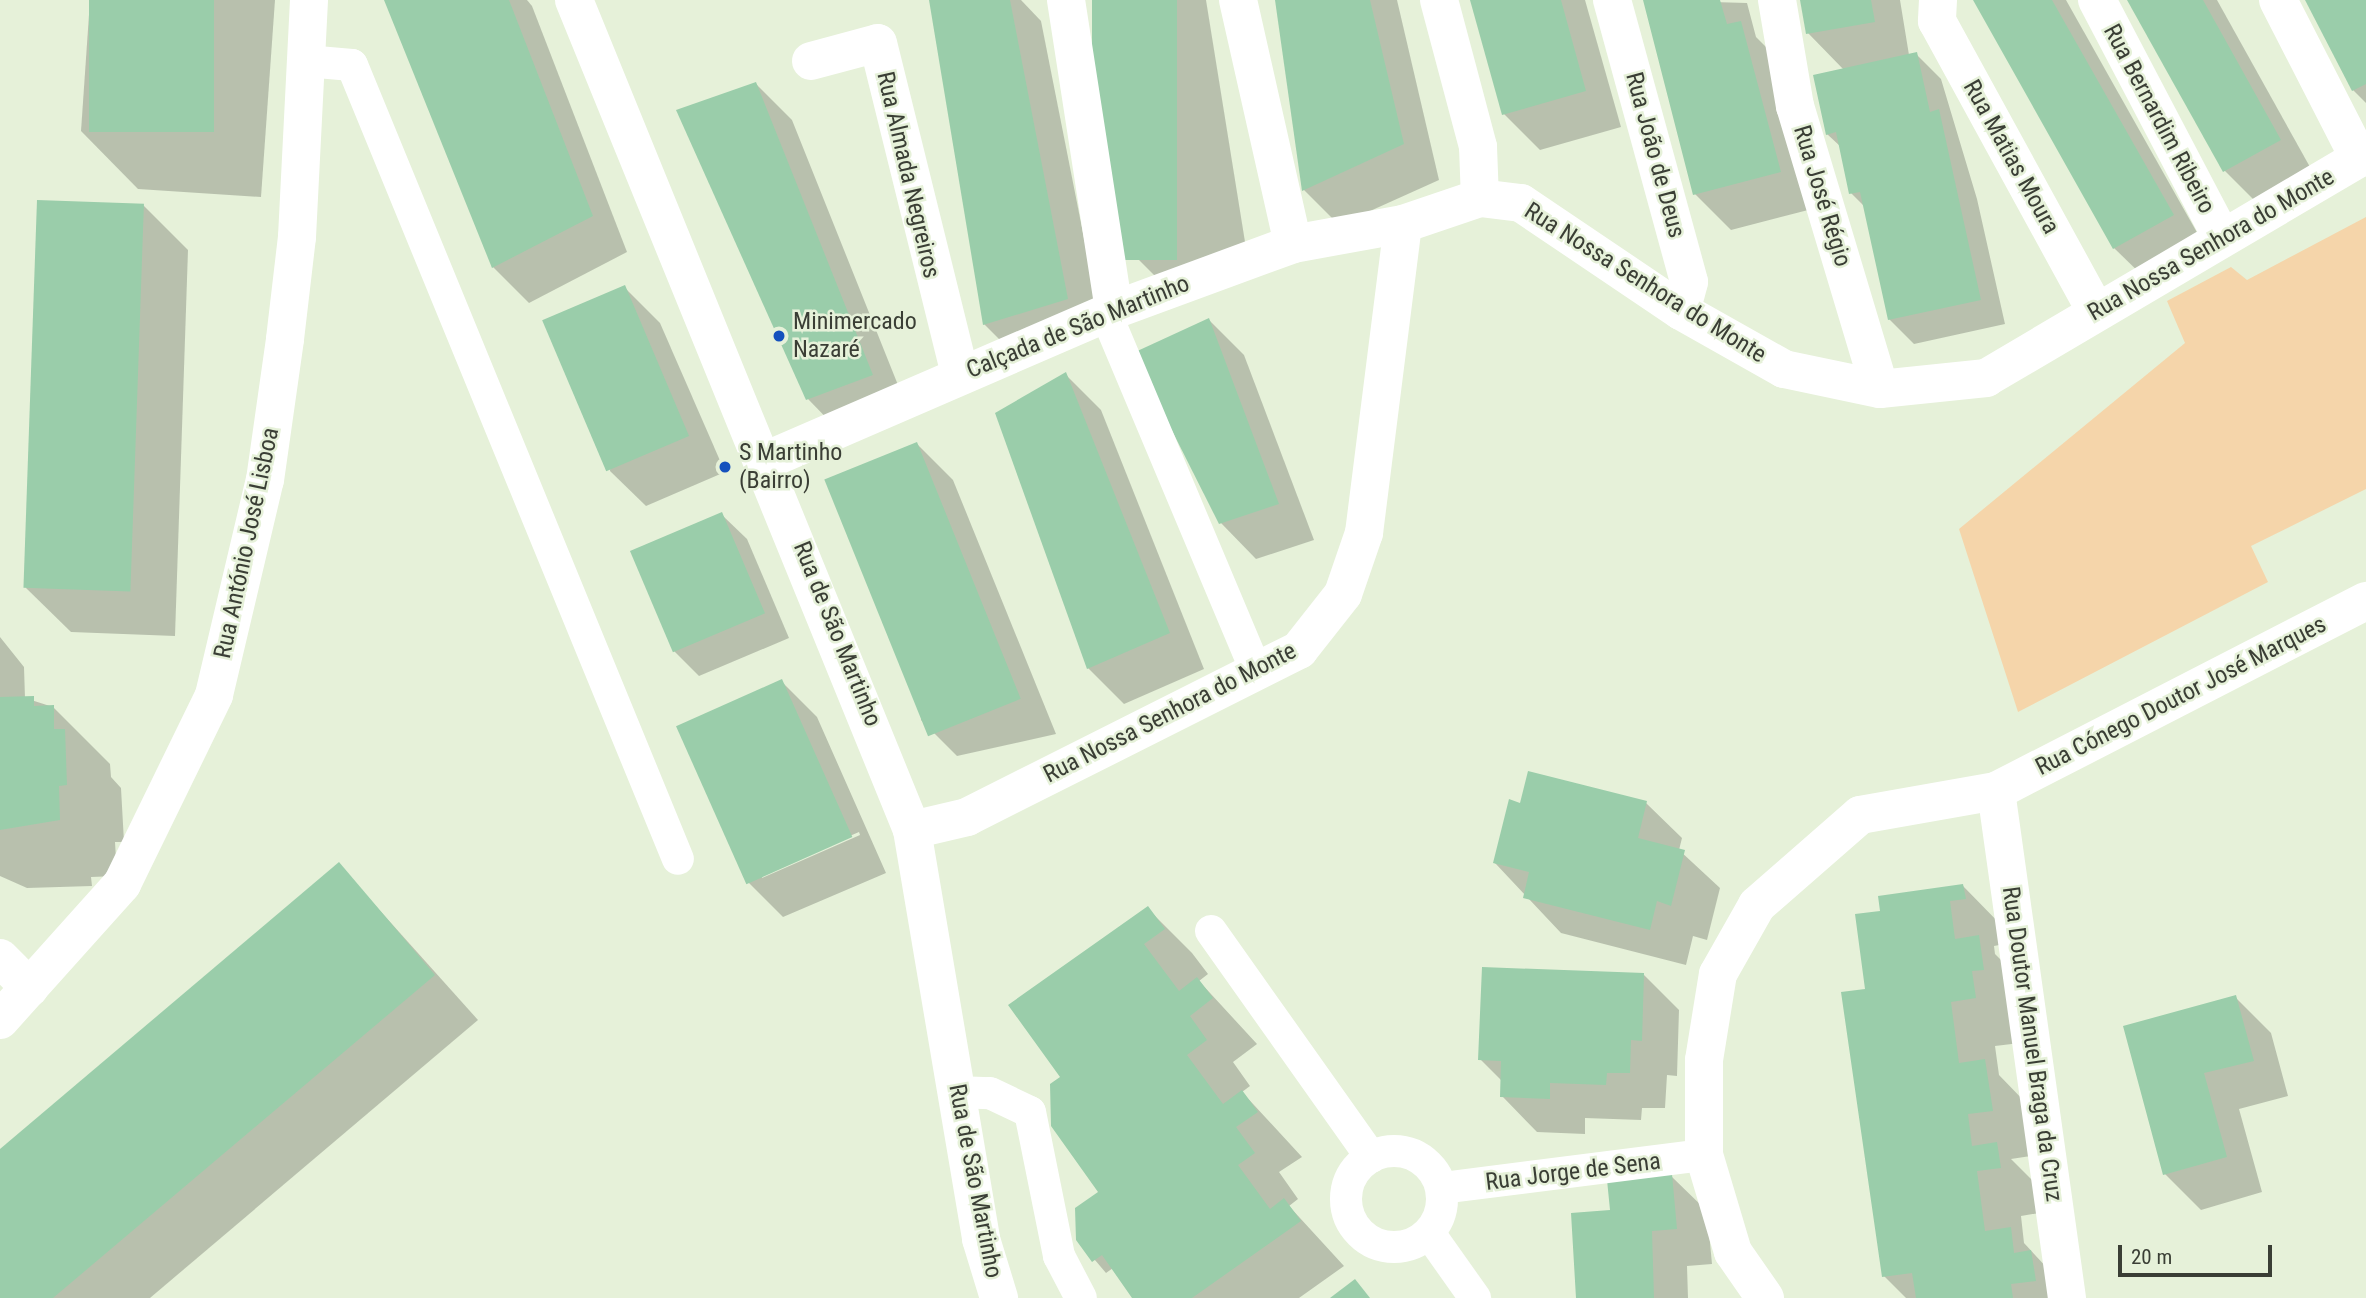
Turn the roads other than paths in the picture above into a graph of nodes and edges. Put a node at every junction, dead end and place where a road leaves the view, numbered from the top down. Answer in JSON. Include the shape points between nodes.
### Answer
{"nodes":[{"id":1,"x":309,"y":0,"type":"edge"},
{"id":2,"x":574,"y":0,"type":"edge"},
{"id":3,"x":1066,"y":0,"type":"edge"},
{"id":4,"x":1238,"y":0,"type":"edge"},
{"id":5,"x":1439,"y":0,"type":"edge"},
{"id":6,"x":1612,"y":0,"type":"edge"},
{"id":7,"x":1777,"y":0,"type":"edge"},
{"id":8,"x":1938,"y":0,"type":"edge"},
{"id":9,"x":2097,"y":0,"type":"edge"},
{"id":10,"x":2278,"y":0,"type":"edge"},
{"id":11,"x":306,"y":61,"type":"junction"},
{"id":12,"x":811,"y":61,"type":"dead end"},
{"id":13,"x":2362,"y":156,"type":"edge"},
{"id":14,"x":1480,"y":198,"type":"junction"},
{"id":15,"x":1403,"y":224,"type":"junction"},
{"id":16,"x":2222,"y":238,"type":"junction"},
{"id":17,"x":1293,"y":244,"type":"junction"},
{"id":18,"x":1681,"y":311,"type":"junction"},
{"id":19,"x":2096,"y":311,"type":"junction"},
{"id":20,"x":1110,"y":312,"type":"junction"},
{"id":21,"x":960,"y":374,"type":"junction"},
{"id":22,"x":1880,"y":389,"type":"junction"},
{"id":23,"x":765,"y":461,"type":"junction"},
{"id":24,"x":2366,"y":601,"type":"edge"},
{"id":25,"x":1257,"y":674,"type":"junction"},
{"id":26,"x":1996,"y":791,"type":"junction"},
{"id":27,"x":912,"y":830,"type":"junction"},
{"id":28,"x":678,"y":859,"type":"dead end"},
{"id":29,"x":1212,"y":931,"type":"dead end"},
{"id":30,"x":0,"y":958,"type":"edge"},
{"id":31,"x":30,"y":988,"type":"junction"},
{"id":32,"x":0,"y":1020,"type":"edge"},
{"id":33,"x":956,"y":1092,"type":"junction"},
{"id":34,"x":1704,"y":1155,"type":"junction"},
{"id":35,"x":1371,"y":1157,"type":"junction"},
{"id":36,"x":1442,"y":1188,"type":"junction"},
{"id":37,"x":1429,"y":1233,"type":"junction"},
{"id":38,"x":999,"y":1298,"type":"edge"},
{"id":39,"x":1081,"y":1298,"type":"edge"},
{"id":40,"x":1475,"y":1298,"type":"edge"},
{"id":41,"x":1765,"y":1298,"type":"edge"},
{"id":42,"x":2067,"y":1298,"type":"edge"}],
"edges":[{"from":1,"to":11,"type":"street","name":"Rua António José Lisboa"},
{"from":2,"to":23,"type":"street","name":"Rua de São Martinho"},
{"from":3,"to":20,"type":"street"},
{"from":4,"to":17,"type":"street"},
{"from":5,"to":14,"type":"street","via":[[1478,147]]},
{"from":6,"to":18,"type":"street","name":"Rua João de Deus","via":[[1689,282]]},
{"from":7,"to":22,"type":"street","name":"Rua José Régio","via":[[1795,106]]},
{"from":8,"to":19,"type":"street","name":"Rua Matias Moura","via":[[1937,20]]},
{"from":9,"to":16,"type":"street","name":"Rua Bernardim Ribeiro"},
{"from":10,"to":13,"type":"street"},
{"from":11,"to":28,"type":"lane","via":[[352,65]]},
{"from":11,"to":31,"type":"street","name":"Rua António José Lisboa","via":[[297,237],[265,480],[214,695],[122,884]]},
{"from":12,"to":21,"type":"street","name":"Rua Almada Negreiros","via":[[878,43]]},
{"from":13,"to":16,"type":"street","name":"Rua Nossa Senhora do Monte"},
{"from":14,"to":15,"type":"street","name":"Rua Nossa Senhora do Monte"},
{"from":14,"to":18,"type":"street","name":"Rua Nossa Senhora do Monte","via":[[1521,204]]},
{"from":15,"to":17,"type":"street","name":"Calçada de São Martinho"},
{"from":15,"to":25,"type":"street","name":"Rua Nossa Senhora do Monte","via":[[1364,533],[1343,594],[1299,650]]},
{"from":16,"to":19,"type":"street","name":"Rua Nossa Senhora do Monte"},
{"from":17,"to":20,"type":"street","name":"Calçada de São Martinho"},
{"from":18,"to":22,"type":"street","name":"Rua Nossa Senhora do Monte","via":[[1784,369]]},
{"from":19,"to":22,"type":"street","name":"Rua Nossa Senhora do Monte","via":[[1986,378]]},
{"from":20,"to":21,"type":"street","name":"Calçada de São Martinho"},
{"from":20,"to":25,"type":"lane"},
{"from":21,"to":23,"type":"street","name":"Calçada de São Martinho"},
{"from":23,"to":27,"type":"street","name":"Rua de São Martinho"},
{"from":24,"to":26,"type":"street","name":"Rua Cónego Doutor José Marques"},
{"from":25,"to":27,"type":"street","name":"Rua Nossa Senhora do Monte","via":[[967,817]]},
{"from":26,"to":34,"type":"street","name":"Rua Cónego Doutor José Marques","via":[[1860,815],[1757,905],[1718,974],[1704,1060]]},
{"from":26,"to":42,"type":"street","name":"Rua Doutor Manuel Braga da Cruz"},
{"from":27,"to":33,"type":"street","name":"Rua de São Martinho"},
{"from":29,"to":35,"type":"lane"},
{"from":30,"to":31,"type":"street"},
{"from":31,"to":32,"type":"street","name":"Rua António José Lisboa"},
{"from":33,"to":38,"type":"street","name":"Rua de São Martinho","via":[[981,1239]]},
{"from":33,"to":39,"type":"lane","via":[[990,1093],[1030,1112],[1059,1256]]},
{"from":34,"to":36,"type":"lane","name":"Rua Jorge de Sena"},
{"from":34,"to":41,"type":"street","name":"Rua Cónego Doutor José Marques","via":[[1733,1252]]},
{"from":35,"to":36,"type":"lane","via":[[1412,1153],[1437,1173]]},
{"from":35,"to":37,"type":"lane","via":[[1348,1184],[1348,1215],[1359,1234],[1399,1247]]},
{"from":36,"to":37,"type":"lane","via":[[1438,1221]]},
{"from":37,"to":40,"type":"lane"}]}
